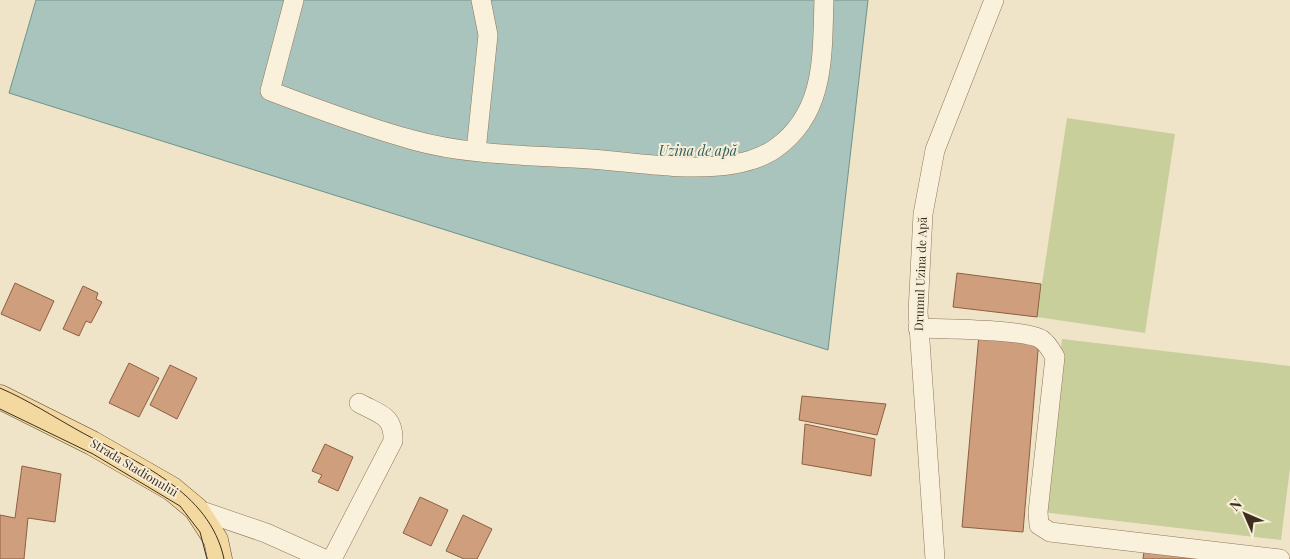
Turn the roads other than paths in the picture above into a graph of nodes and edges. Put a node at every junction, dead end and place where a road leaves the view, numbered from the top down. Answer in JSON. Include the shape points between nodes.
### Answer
{"nodes":[{"id":1,"x":294,"y":0,"type":"edge"},
{"id":2,"x":482,"y":0,"type":"edge"},
{"id":3,"x":824,"y":0,"type":"edge"},
{"id":4,"x":994,"y":0,"type":"edge"},
{"id":5,"x":476,"y":151,"type":"junction"},
{"id":6,"x":918,"y":328,"type":"junction"},
{"id":7,"x":0,"y":397,"type":"edge"},
{"id":8,"x":358,"y":403,"type":"dead end"},
{"id":9,"x":196,"y":509,"type":"junction"},
{"id":10,"x":220,"y":559,"type":"edge"},
{"id":11,"x":324,"y":559,"type":"edge"},
{"id":12,"x":332,"y":559,"type":"edge"},
{"id":13,"x":935,"y":559,"type":"edge"},
{"id":14,"x":1280,"y":559,"type":"edge"}],
"edges":[{"from":1,"to":5,"type":"street","via":[[270,91],[415,141]]},
{"from":2,"to":5,"type":"street","via":[[488,34]]},
{"from":3,"to":5,"type":"street","via":[[823,51],[816,94],[799,126],[775,148],[754,158],[719,166],[670,165]]},
{"from":4,"to":6,"type":"street","name":"Drumul Uzina de Apă","via":[[935,150],[923,214]]},
{"from":6,"to":13,"type":"street","name":"Drumul Uzina de Apă"},
{"from":6,"to":14,"type":"street","via":[[1020,334],[1039,338],[1050,346],[1055,357],[1038,512],[1039,525],[1044,529]]},
{"from":7,"to":9,"type":"main road","name":"Strada Stadionului","via":[[92,443],[172,490]]},
{"from":8,"to":12,"type":"street","via":[[388,418],[393,428],[393,441]]},
{"from":9,"to":10,"type":"main road","via":[[216,540]]},
{"from":9,"to":11,"type":"street","name":"Strada Stadionului","via":[[266,533]]}]}
